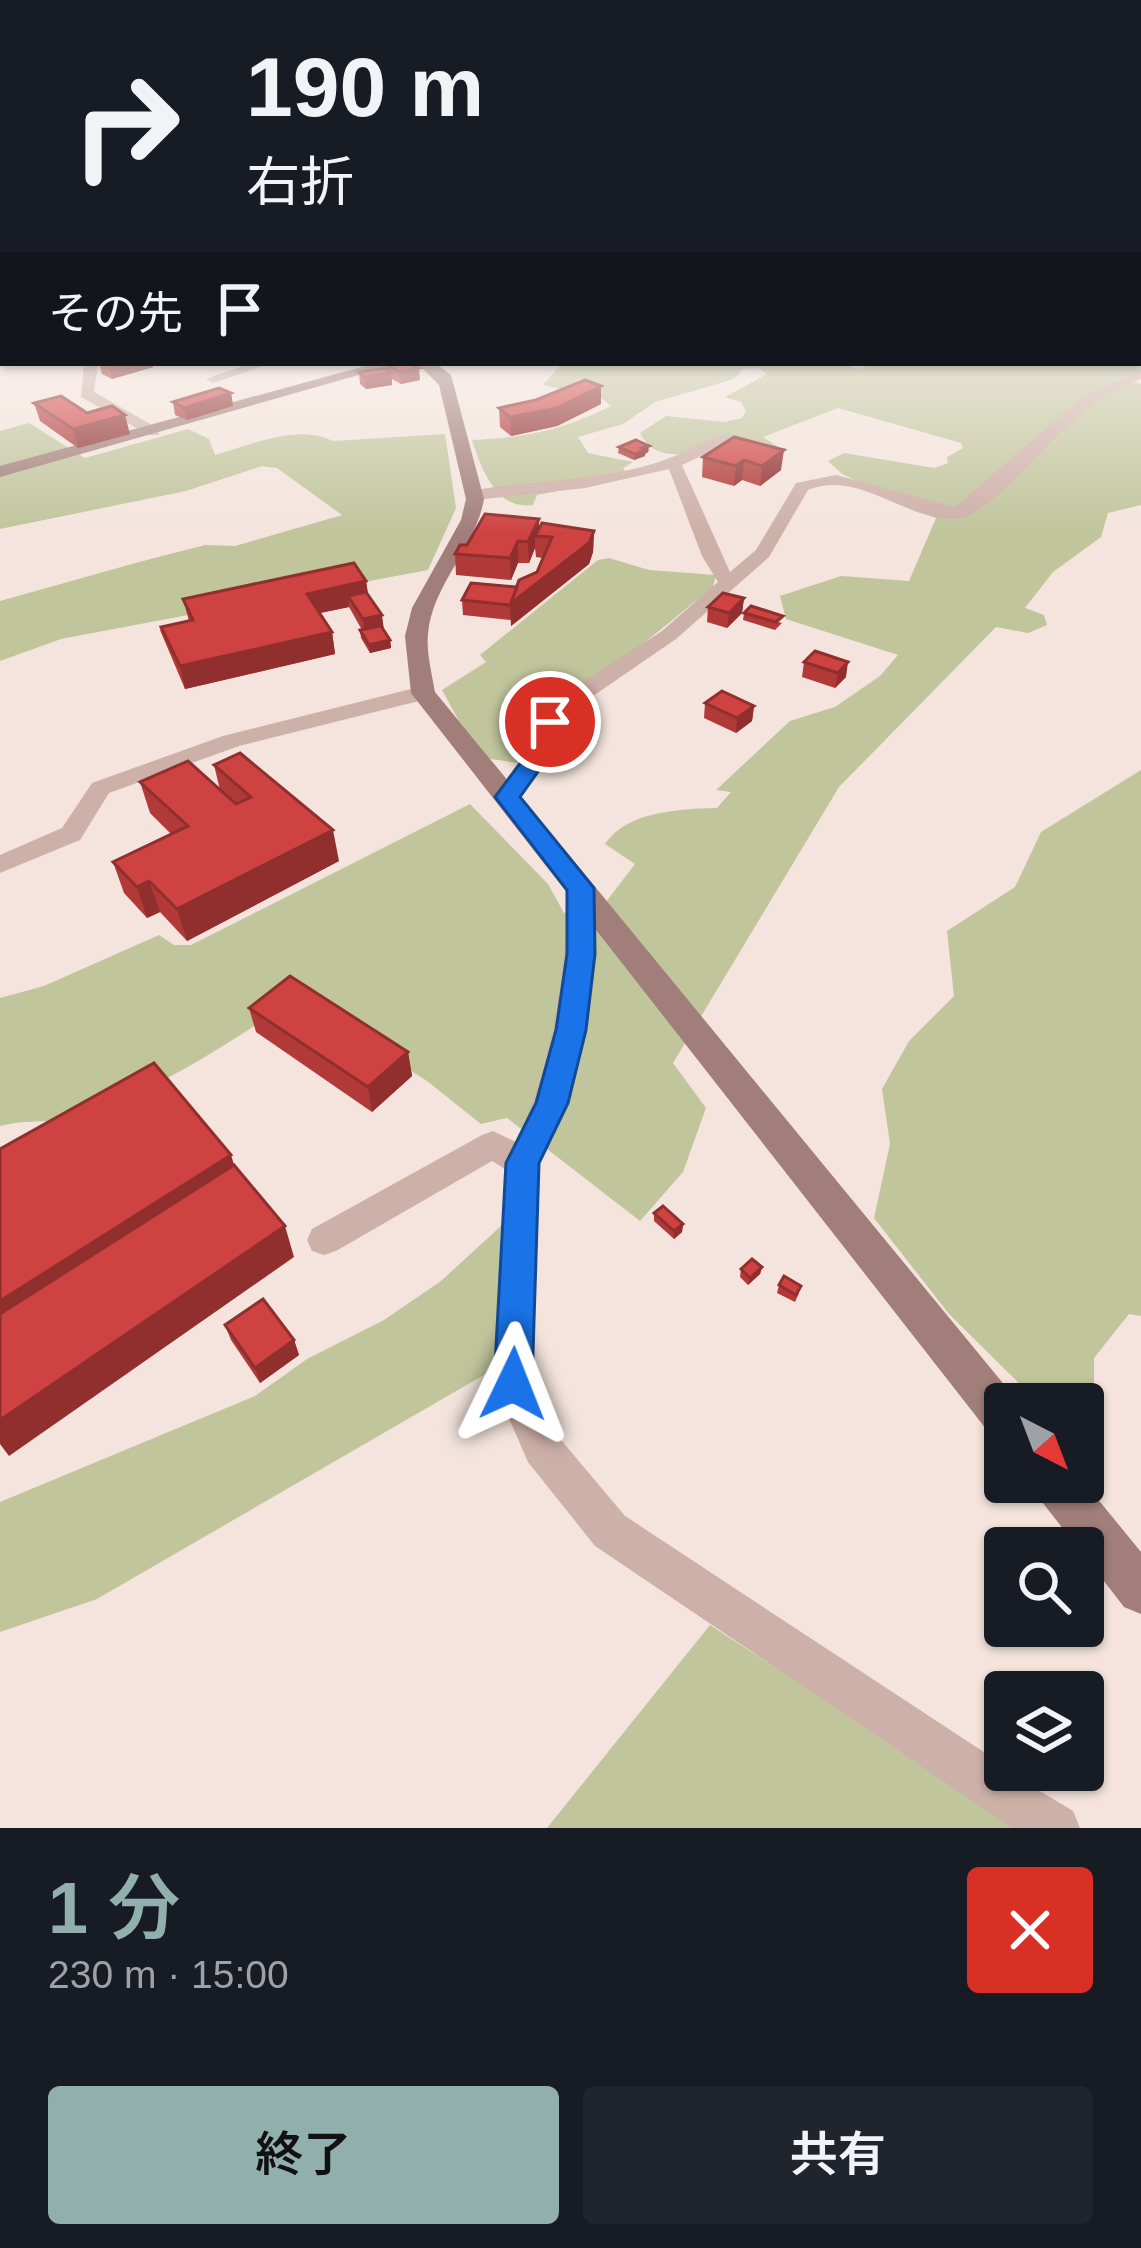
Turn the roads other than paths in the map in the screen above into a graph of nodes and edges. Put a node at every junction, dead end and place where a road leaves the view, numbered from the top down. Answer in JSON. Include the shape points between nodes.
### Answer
{"nodes":[{"id":1,"x":91,"y":366,"type":"edge"},
{"id":2,"x":255,"y":366,"type":"edge"},
{"id":3,"x":383,"y":366,"type":"edge"},
{"id":4,"x":430,"y":366,"type":"edge"},
{"id":5,"x":1141,"y":374,"type":"edge"},
{"id":6,"x":213,"y":379,"type":"dead end"},
{"id":7,"x":154,"y":432,"type":"junction"},
{"id":8,"x":727,"y":438,"type":"edge"},
{"id":9,"x":673,"y":463,"type":"junction"},
{"id":10,"x":0,"y":472,"type":"edge"},
{"id":11,"x":475,"y":495,"type":"junction"},
{"id":12,"x":729,"y":583,"type":"junction"},
{"id":13,"x":423,"y":693,"type":"junction"},
{"id":14,"x":508,"y":797,"type":"junction"},
{"id":15,"x":0,"y":865,"type":"edge"},
{"id":16,"x":581,"y":888,"type":"junction"},
{"id":17,"x":522,"y":1163,"type":"junction"},
{"id":18,"x":323,"y":1240,"type":"dead end"},
{"id":19,"x":984,"y":1393,"type":"edge"},
{"id":20,"x":1072,"y":1503,"type":"edge"},
{"id":21,"x":1141,"y":1590,"type":"edge"},
{"id":22,"x":1056,"y":1828,"type":"edge"}],
"edges":[{"from":1,"to":7,"type":"street","via":[[86,394]]},
{"from":2,"to":6,"type":"street"},
{"from":3,"to":7,"type":"street"},
{"from":4,"to":11,"type":"street","via":[[443,375]]},
{"from":5,"to":12,"type":"street","via":[[1074,413],[958,513],[811,481],[764,553]]},
{"from":7,"to":10,"type":"street"},
{"from":8,"to":9,"type":"street"},
{"from":9,"to":11,"type":"street"},
{"from":9,"to":12,"type":"street","via":[[689,482],[717,571]]},
{"from":11,"to":13,"type":"street","via":[[471,520],[423,608],[416,636]]},
{"from":12,"to":14,"type":"street","via":[[550,722]]},
{"from":13,"to":14,"type":"street"},
{"from":13,"to":15,"type":"street","via":[[231,741],[100,788],[71,834]]},
{"from":14,"to":16,"type":"street"},
{"from":16,"to":17,"type":"street","via":[[571,1030],[552,1103]]},
{"from":16,"to":19,"type":"street"},
{"from":17,"to":18,"type":"street","via":[[493,1144]]},
{"from":17,"to":22,"type":"street","via":[[513,1384],[542,1448],[610,1531]]},
{"from":20,"to":21,"type":"street"}]}
